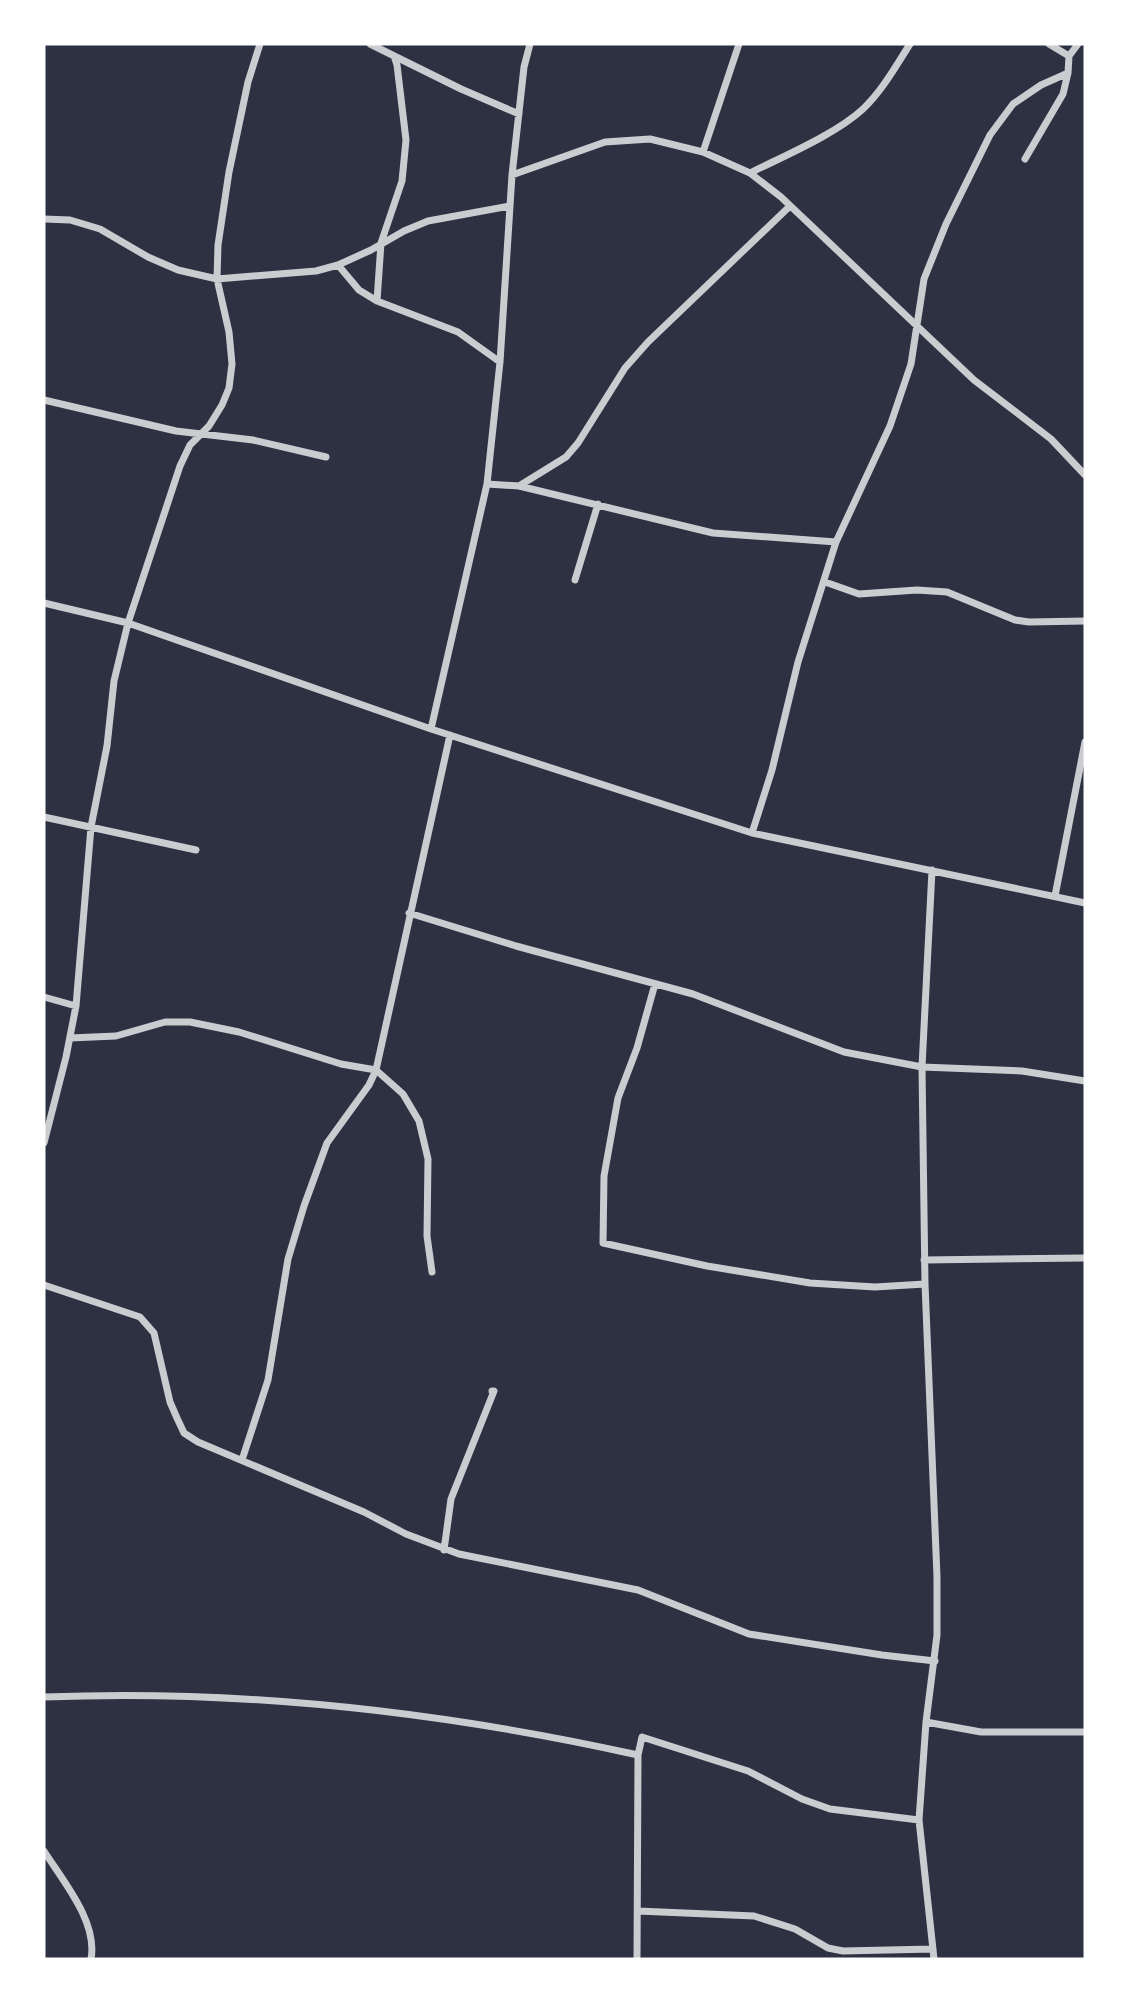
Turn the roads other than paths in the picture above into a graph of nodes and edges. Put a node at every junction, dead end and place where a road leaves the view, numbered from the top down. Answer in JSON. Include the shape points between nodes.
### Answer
{"nodes":[{"id":1,"x":260,"y":44,"type":"edge"},
{"id":2,"x":370,"y":44,"type":"edge"},
{"id":3,"x":530,"y":44,"type":"edge"},
{"id":4,"x":739,"y":44,"type":"edge"},
{"id":5,"x":910,"y":44,"type":"edge"},
{"id":6,"x":1049,"y":44,"type":"edge"},
{"id":7,"x":1079,"y":44,"type":"edge"},
{"id":8,"x":394,"y":56,"type":"junction"},
{"id":9,"x":1069,"y":56,"type":"junction"},
{"id":10,"x":1068,"y":73,"type":"junction"},
{"id":11,"x":519,"y":114,"type":"junction"},
{"id":12,"x":703,"y":152,"type":"junction"},
{"id":13,"x":1025,"y":159,"type":"dead end"},
{"id":14,"x":750,"y":173,"type":"junction"},
{"id":15,"x":512,"y":175,"type":"junction"},
{"id":16,"x":510,"y":206,"type":"junction"},
{"id":17,"x":790,"y":206,"type":"junction"},
{"id":18,"x":44,"y":219,"type":"edge"},
{"id":19,"x":381,"y":243,"type":"junction"},
{"id":20,"x":338,"y":265,"type":"junction"},
{"id":21,"x":217,"y":279,"type":"junction"},
{"id":22,"x":377,"y":301,"type":"junction"},
{"id":23,"x":916,"y":323,"type":"junction"},
{"id":24,"x":500,"y":362,"type":"junction"},
{"id":25,"x":44,"y":400,"type":"edge"},
{"id":26,"x":201,"y":434,"type":"junction"},
{"id":27,"x":326,"y":457,"type":"dead end"},
{"id":28,"x":1085,"y":475,"type":"edge"},
{"id":29,"x":487,"y":484,"type":"junction"},
{"id":30,"x":519,"y":486,"type":"junction"},
{"id":31,"x":597,"y":503,"type":"junction"},
{"id":32,"x":836,"y":542,"type":"junction"},
{"id":33,"x":575,"y":580,"type":"dead end"},
{"id":34,"x":825,"y":582,"type":"junction"},
{"id":35,"x":44,"y":603,"type":"edge"},
{"id":36,"x":1085,"y":621,"type":"edge"},
{"id":37,"x":128,"y":624,"type":"junction"},
{"id":38,"x":431,"y":729,"type":"junction"},
{"id":39,"x":450,"y":735,"type":"junction"},
{"id":40,"x":1085,"y":742,"type":"edge"},
{"id":41,"x":44,"y":817,"type":"edge"},
{"id":42,"x":91,"y":827,"type":"junction"},
{"id":43,"x":752,"y":833,"type":"junction"},
{"id":44,"x":195,"y":850,"type":"dead end"},
{"id":45,"x":932,"y":870,"type":"junction"},
{"id":46,"x":1055,"y":896,"type":"junction"},
{"id":47,"x":1085,"y":903,"type":"edge"},
{"id":48,"x":409,"y":913,"type":"junction"},
{"id":49,"x":655,"y":984,"type":"junction"},
{"id":50,"x":44,"y":997,"type":"edge"},
{"id":51,"x":76,"y":1006,"type":"junction"},
{"id":52,"x":70,"y":1038,"type":"junction"},
{"id":53,"x":922,"y":1067,"type":"junction"},
{"id":54,"x":376,"y":1070,"type":"junction"},
{"id":55,"x":1085,"y":1081,"type":"edge"},
{"id":56,"x":44,"y":1143,"type":"edge"},
{"id":57,"x":1085,"y":1258,"type":"edge"},
{"id":58,"x":925,"y":1260,"type":"junction"},
{"id":59,"x":432,"y":1272,"type":"dead end"},
{"id":60,"x":925,"y":1284,"type":"junction"},
{"id":61,"x":44,"y":1285,"type":"edge"},
{"id":62,"x":492,"y":1391,"type":"dead end"},
{"id":63,"x":242,"y":1460,"type":"junction"},
{"id":64,"x":444,"y":1550,"type":"junction"},
{"id":65,"x":935,"y":1661,"type":"junction"},
{"id":66,"x":44,"y":1697,"type":"edge"},
{"id":67,"x":926,"y":1722,"type":"junction"},
{"id":68,"x":1085,"y":1731,"type":"edge"},
{"id":69,"x":638,"y":1755,"type":"junction"},
{"id":70,"x":919,"y":1820,"type":"junction"},
{"id":71,"x":44,"y":1850,"type":"edge"},
{"id":72,"x":638,"y":1911,"type":"junction"},
{"id":73,"x":933,"y":1949,"type":"junction"},
{"id":74,"x":91,"y":1959,"type":"edge"},
{"id":75,"x":637,"y":1959,"type":"edge"},
{"id":76,"x":934,"y":1959,"type":"edge"}],
"edges":[{"from":1,"to":21,"type":"street","via":[[229,172]]},
{"from":2,"to":8,"type":"street"},
{"from":3,"to":11,"type":"street"},
{"from":4,"to":12,"type":"street"},
{"from":5,"to":14,"type":"street","via":[[863,109]]},
{"from":6,"to":9,"type":"street"},
{"from":7,"to":9,"type":"street"},
{"from":8,"to":11,"type":"street"},
{"from":8,"to":19,"type":"street","via":[[406,140],[402,181]]},
{"from":9,"to":10,"type":"street"},
{"from":10,"to":13,"type":"street","via":[[1063,94]]},
{"from":10,"to":23,"type":"street","via":[[1013,104],[990,135],[924,279]]},
{"from":11,"to":15,"type":"street"},
{"from":12,"to":14,"type":"street"},
{"from":12,"to":15,"type":"street","via":[[650,139],[605,142]]},
{"from":14,"to":17,"type":"street"},
{"from":15,"to":16,"type":"street"},
{"from":16,"to":19,"type":"street","via":[[428,221]]},
{"from":16,"to":24,"type":"street"},
{"from":17,"to":23,"type":"street"},
{"from":17,"to":30,"type":"street","via":[[648,342],[625,368],[566,457]]},
{"from":18,"to":21,"type":"street","via":[[70,220],[100,229],[178,270]]},
{"from":19,"to":20,"type":"street"},
{"from":19,"to":22,"type":"street"},
{"from":20,"to":21,"type":"street"},
{"from":20,"to":22,"type":"street","via":[[359,290]]},
{"from":21,"to":26,"type":"street","via":[[232,364],[222,405]]},
{"from":22,"to":24,"type":"street","via":[[457,332]]},
{"from":23,"to":28,"type":"street","via":[[974,380],[1051,439]]},
{"from":23,"to":32,"type":"street","via":[[911,364],[890,426]]},
{"from":24,"to":29,"type":"street"},
{"from":25,"to":26,"type":"street"},
{"from":26,"to":27,"type":"street","via":[[253,440]]},
{"from":26,"to":37,"type":"street","via":[[180,466]]},
{"from":29,"to":30,"type":"street"},
{"from":29,"to":38,"type":"street"},
{"from":30,"to":31,"type":"street"},
{"from":31,"to":32,"type":"street","via":[[713,533]]},
{"from":31,"to":33,"type":"street"},
{"from":32,"to":34,"type":"street"},
{"from":34,"to":36,"type":"street","via":[[859,594],[947,592],[1015,620]]},
{"from":34,"to":43,"type":"street","via":[[798,662]]},
{"from":35,"to":37,"type":"street"},
{"from":37,"to":38,"type":"street"},
{"from":37,"to":42,"type":"street","via":[[114,681]]},
{"from":38,"to":39,"type":"street"},
{"from":39,"to":43,"type":"street"},
{"from":39,"to":48,"type":"street"},
{"from":40,"to":46,"type":"street"},
{"from":41,"to":42,"type":"street"},
{"from":42,"to":44,"type":"street"},
{"from":42,"to":51,"type":"street"},
{"from":43,"to":45,"type":"street"},
{"from":45,"to":46,"type":"street"},
{"from":45,"to":53,"type":"street"},
{"from":46,"to":47,"type":"street"},
{"from":48,"to":49,"type":"street"},
{"from":48,"to":54,"type":"street"},
{"from":49,"to":53,"type":"street","via":[[844,1052]]},
{"from":49,"to":60,"type":"street","via":[[618,1098],[604,1177],[603,1243],[810,1283]]},
{"from":50,"to":51,"type":"street"},
{"from":51,"to":52,"type":"street"},
{"from":52,"to":54,"type":"street","via":[[116,1036],[165,1022],[190,1022]]},
{"from":52,"to":56,"type":"street"},
{"from":53,"to":55,"type":"street","via":[[1023,1071]]},
{"from":53,"to":58,"type":"street"},
{"from":54,"to":59,"type":"street","via":[[404,1094],[419,1121],[428,1159],[427,1236]]},
{"from":54,"to":63,"type":"street","via":[[327,1143],[304,1206],[288,1259],[268,1380]]},
{"from":57,"to":58,"type":"street"},
{"from":58,"to":60,"type":"street"},
{"from":60,"to":65,"type":"street","via":[[937,1577]]},
{"from":61,"to":63,"type":"street","via":[[140,1317],[153,1332],[170,1402],[184,1433]]},
{"from":62,"to":64,"type":"street","via":[[451,1499]]},
{"from":63,"to":64,"type":"street"},
{"from":64,"to":65,"type":"street","via":[[638,1590],[749,1634]]},
{"from":65,"to":67,"type":"street"},
{"from":66,"to":69,"type":"street","via":[[203,1696],[302,1702],[463,1722]]},
{"from":67,"to":68,"type":"street","via":[[981,1732]]},
{"from":67,"to":70,"type":"street"},
{"from":69,"to":70,"type":"street","via":[[642,1737],[748,1771],[830,1809]]},
{"from":69,"to":72,"type":"street"},
{"from":70,"to":73,"type":"street"},
{"from":71,"to":74,"type":"street","via":[[90,1925]]},
{"from":72,"to":73,"type":"street","via":[[754,1916],[843,1951]]},
{"from":72,"to":75,"type":"street"},
{"from":73,"to":76,"type":"street"}]}
